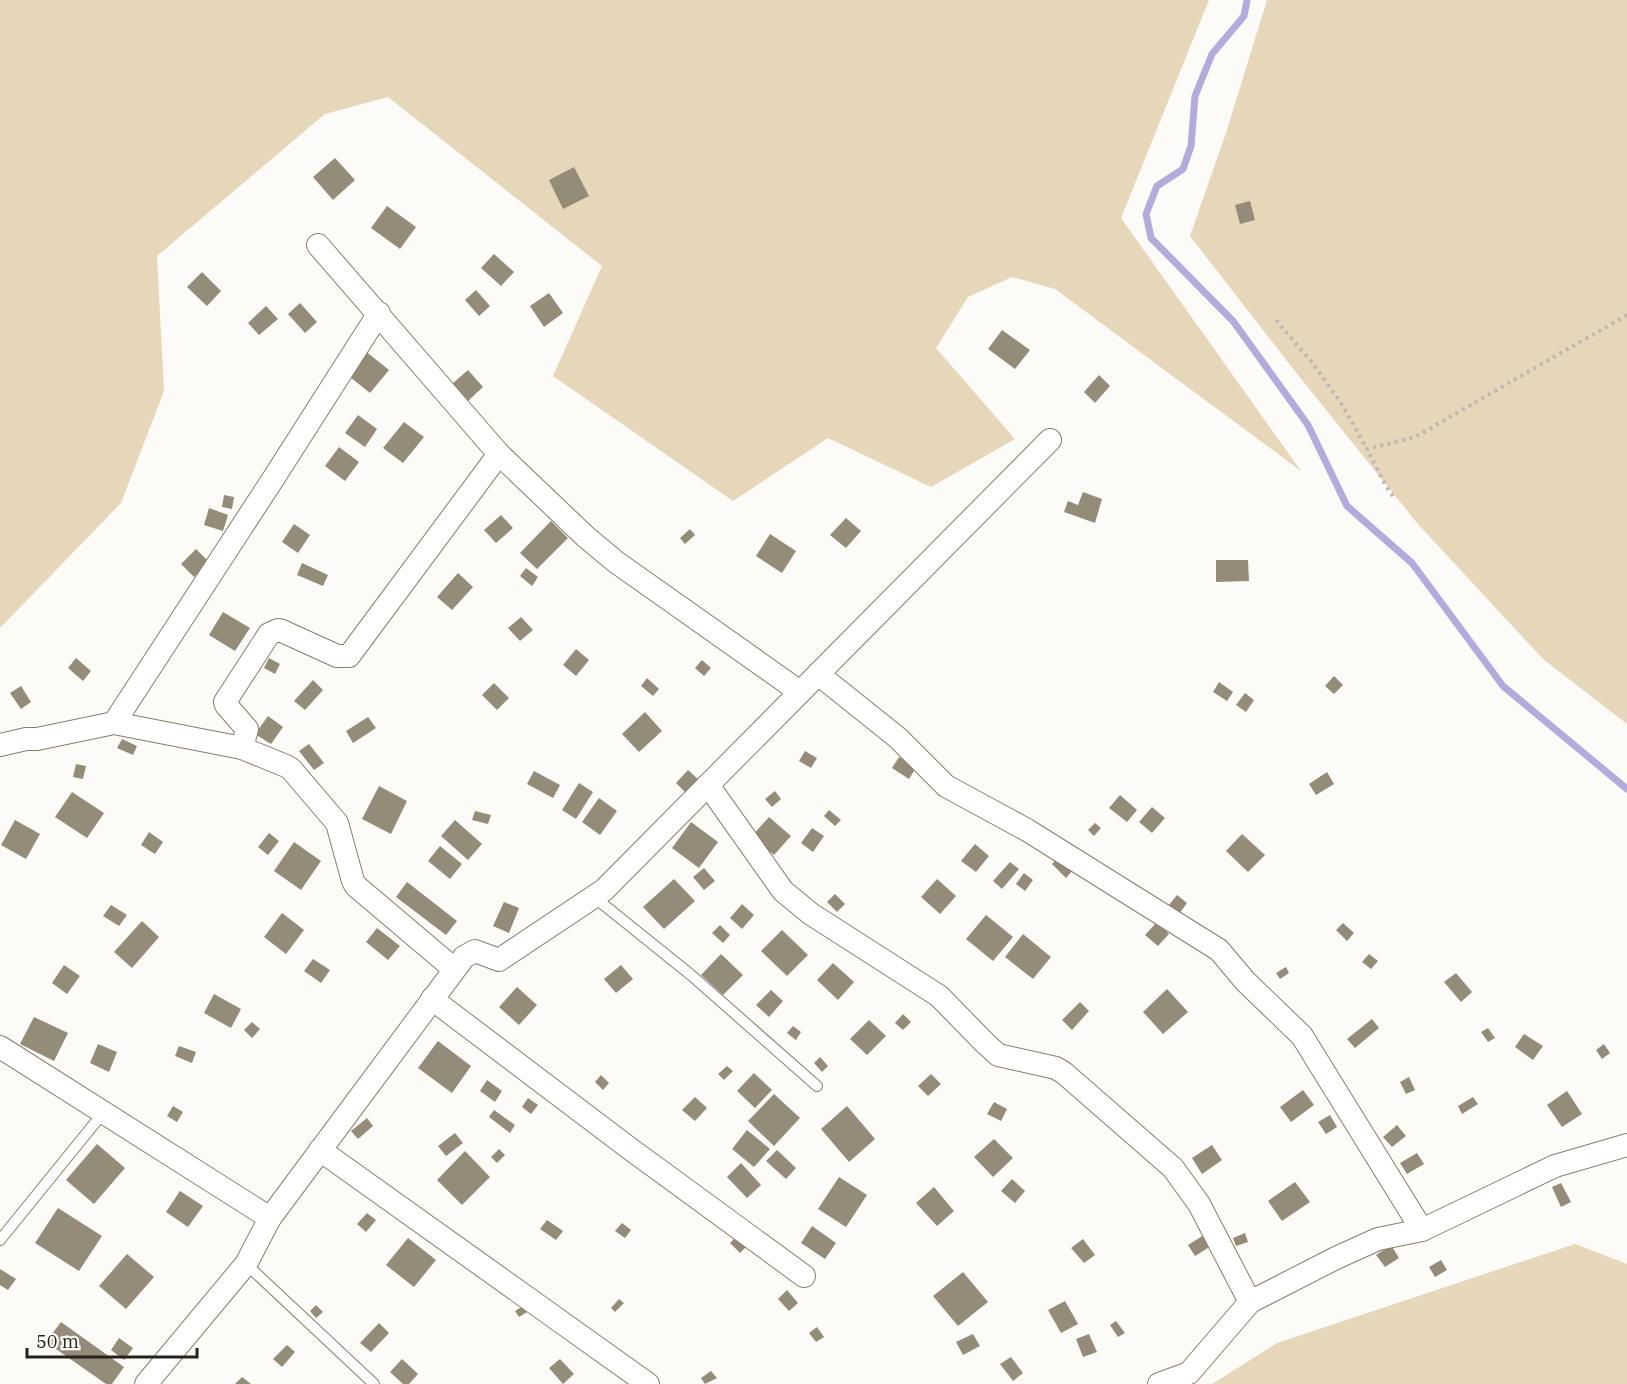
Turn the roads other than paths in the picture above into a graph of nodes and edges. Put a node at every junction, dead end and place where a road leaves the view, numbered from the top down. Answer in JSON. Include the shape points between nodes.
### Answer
{"nodes":[{"id":1,"x":318,"y":246,"type":"dead end"},
{"id":2,"x":379,"y":314,"type":"junction"},
{"id":3,"x":1050,"y":440,"type":"dead end"},
{"id":4,"x":499,"y":454,"type":"junction"},
{"id":5,"x":818,"y":674,"type":"junction"},
{"id":6,"x":800,"y":692,"type":"junction"},
{"id":7,"x":114,"y":723,"type":"junction"},
{"id":8,"x":0,"y":745,"type":"edge"},
{"id":9,"x":242,"y":748,"type":"junction"},
{"id":10,"x":708,"y":785,"type":"junction"},
{"id":11,"x":594,"y":897,"type":"junction"},
{"id":12,"x":454,"y":969,"type":"junction"},
{"id":13,"x":432,"y":999,"type":"junction"},
{"id":14,"x":0,"y":1047,"type":"edge"},
{"id":15,"x":817,"y":1086,"type":"dead end"},
{"id":16,"x":103,"y":1113,"type":"junction"},
{"id":17,"x":1627,"y":1145,"type":"edge"},
{"id":18,"x":320,"y":1150,"type":"junction"},
{"id":19,"x":270,"y":1218,"type":"junction"},
{"id":20,"x":1422,"y":1230,"type":"junction"},
{"id":21,"x":0,"y":1240,"type":"edge"},
{"id":22,"x":246,"y":1264,"type":"junction"},
{"id":23,"x":804,"y":1276,"type":"dead end"},
{"id":24,"x":1250,"y":1302,"type":"junction"},
{"id":25,"x":146,"y":1384,"type":"edge"},
{"id":26,"x":374,"y":1384,"type":"edge"},
{"id":27,"x":648,"y":1384,"type":"edge"},
{"id":28,"x":1159,"y":1384,"type":"edge"}],
"edges":[{"from":1,"to":2,"type":"street"},
{"from":2,"to":4,"type":"street"},
{"from":2,"to":7,"type":"street"},
{"from":3,"to":5,"type":"street"},
{"from":4,"to":6,"type":"street","via":[[616,562]]},
{"from":4,"to":9,"type":"street","via":[[349,656],[337,656],[282,631],[269,634],[225,702],[247,729]]},
{"from":5,"to":6,"type":"street"},
{"from":5,"to":20,"type":"street","via":[[898,738],[946,786],[1027,830],[1219,950],[1302,1036]]},
{"from":6,"to":10,"type":"street"},
{"from":7,"to":8,"type":"street"},
{"from":7,"to":9,"type":"street"},
{"from":9,"to":12,"type":"street","via":[[291,769],[337,823],[356,886]]},
{"from":10,"to":11,"type":"street"},
{"from":10,"to":24,"type":"street","via":[[792,900],[939,996],[999,1055],[1064,1073],[1173,1168],[1199,1204]]},
{"from":11,"to":12,"type":"street","via":[[499,960],[475,951]]},
{"from":11,"to":15,"type":"lane","via":[[691,975]]},
{"from":12,"to":13,"type":"street"},
{"from":13,"to":18,"type":"street"},
{"from":13,"to":23,"type":"street"},
{"from":14,"to":16,"type":"street"},
{"from":16,"to":19,"type":"street"},
{"from":16,"to":21,"type":"lane"},
{"from":17,"to":20,"type":"street","via":[[1555,1166]]},
{"from":18,"to":19,"type":"street"},
{"from":18,"to":27,"type":"street"},
{"from":19,"to":22,"type":"street"},
{"from":20,"to":24,"type":"street","via":[[1378,1239]]},
{"from":22,"to":25,"type":"street"},
{"from":22,"to":26,"type":"lane"},
{"from":24,"to":28,"type":"street","via":[[1189,1373]]}]}
